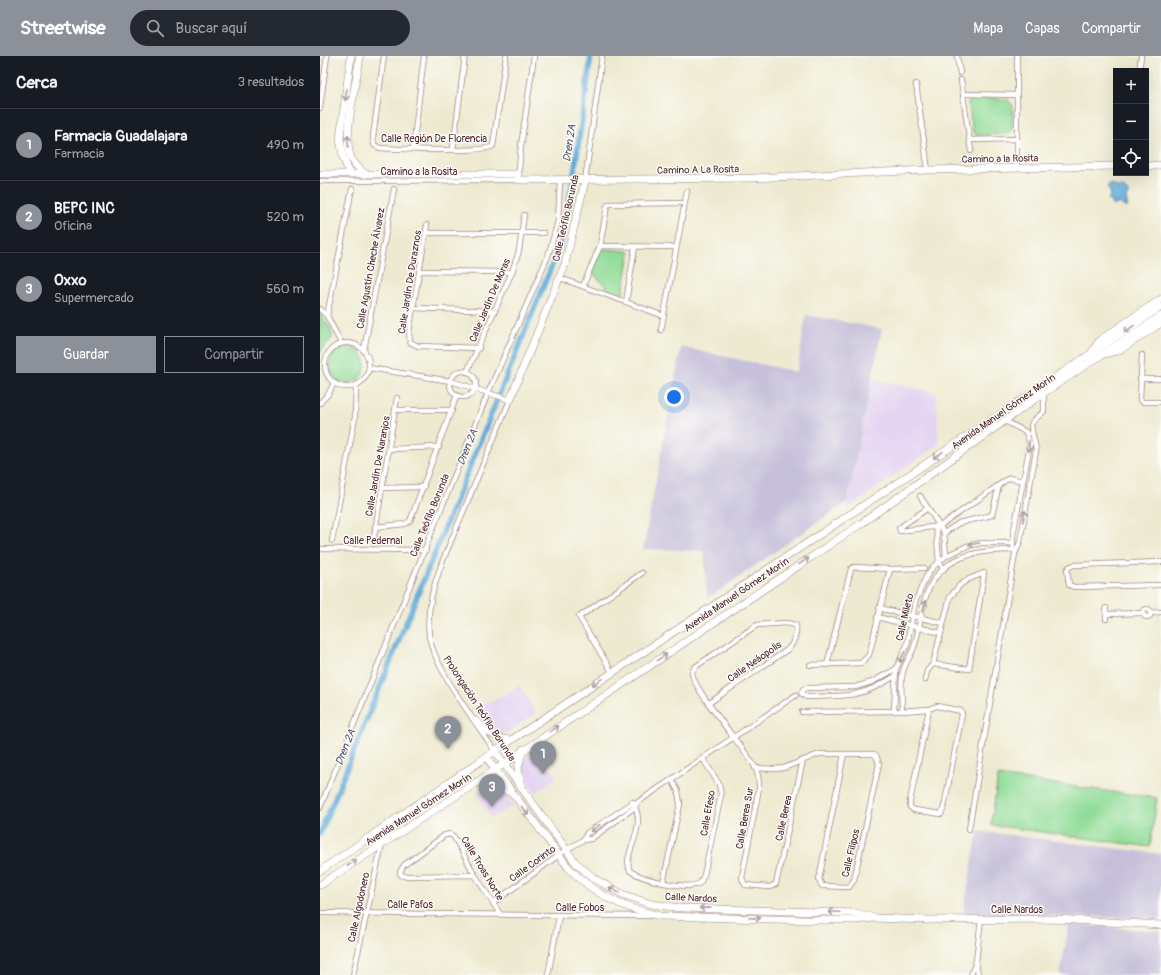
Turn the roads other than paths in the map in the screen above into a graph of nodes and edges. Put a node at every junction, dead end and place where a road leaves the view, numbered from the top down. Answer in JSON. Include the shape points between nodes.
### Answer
{"nodes":[{"id":1,"x":326,"y":56,"type":"edge"},
{"id":2,"x":351,"y":56,"type":"edge"},
{"id":3,"x":360,"y":56,"type":"edge"},
{"id":4,"x":384,"y":56,"type":"edge"},
{"id":5,"x":424,"y":56,"type":"edge"},
{"id":6,"x":465,"y":56,"type":"edge"},
{"id":7,"x":506,"y":56,"type":"edge"},
{"id":8,"x":534,"y":56,"type":"edge"},
{"id":9,"x":602,"y":56,"type":"edge"},
{"id":10,"x":957,"y":56,"type":"edge"},
{"id":11,"x":1017,"y":56,"type":"edge"},
{"id":12,"x":1141,"y":56,"type":"edge"},
{"id":13,"x":1139,"y":68,"type":"edge"},
{"id":14,"x":960,"y":72,"type":"dead end"},
{"id":15,"x":962,"y":80,"type":"dead end"},
{"id":16,"x":916,"y":84,"type":"dead end"},
{"id":17,"x":963,"y":94,"type":"junction"},
{"id":18,"x":1017,"y":95,"type":"junction"},
{"id":19,"x":320,"y":105,"type":"edge"},
{"id":20,"x":1017,"y":139,"type":"junction"},
{"id":21,"x":970,"y":140,"type":"junction"},
{"id":22,"x":413,"y":149,"type":"junction"},
{"id":23,"x":453,"y":149,"type":"junction"},
{"id":24,"x":971,"y":151,"type":"dead end"},
{"id":25,"x":1161,"y":165,"type":"edge"},
{"id":26,"x":1113,"y":166,"type":"edge"},
{"id":27,"x":1149,"y":166,"type":"edge"},
{"id":28,"x":1017,"y":168,"type":"junction"},
{"id":29,"x":928,"y":170,"type":"junction"},
{"id":30,"x":884,"y":172,"type":"joint"},
{"id":31,"x":320,"y":174,"type":"edge"},
{"id":32,"x":350,"y":174,"type":"junction"},
{"id":33,"x":365,"y":174,"type":"junction"},
{"id":34,"x":518,"y":177,"type":"junction"},
{"id":35,"x":563,"y":181,"type":"junction"},
{"id":36,"x":582,"y":181,"type":"junction"},
{"id":37,"x":320,"y":182,"type":"edge"},
{"id":38,"x":352,"y":189,"type":"dead end"},
{"id":39,"x":394,"y":189,"type":"dead end"},
{"id":40,"x":687,"y":190,"type":"dead end"},
{"id":41,"x":684,"y":203,"type":"junction"},
{"id":42,"x":524,"y":215,"type":"dead end"},
{"id":43,"x":427,"y":225,"type":"dead end"},
{"id":44,"x":426,"y":233,"type":"junction"},
{"id":45,"x":522,"y":233,"type":"junction"},
{"id":46,"x":544,"y":233,"type":"dead end"},
{"id":47,"x":600,"y":246,"type":"junction"},
{"id":48,"x":676,"y":246,"type":"junction"},
{"id":49,"x":635,"y":247,"type":"junction"},
{"id":50,"x":421,"y":271,"type":"junction"},
{"id":51,"x":512,"y":272,"type":"junction"},
{"id":52,"x":560,"y":278,"type":"junction"},
{"id":53,"x":583,"y":286,"type":"junction"},
{"id":54,"x":1161,"y":299,"type":"edge"},
{"id":55,"x":626,"y":302,"type":"junction"},
{"id":56,"x":1161,"y":307,"type":"edge"},
{"id":57,"x":413,"y":308,"type":"junction"},
{"id":58,"x":320,"y":309,"type":"edge"},
{"id":59,"x":495,"y":311,"type":"junction"},
{"id":60,"x":327,"y":316,"type":"junction"},
{"id":61,"x":664,"y":316,"type":"junction"},
{"id":62,"x":1161,"y":316,"type":"edge"},
{"id":63,"x":1161,"y":323,"type":"edge"},
{"id":64,"x":661,"y":330,"type":"dead end"},
{"id":65,"x":341,"y":343,"type":"junction"},
{"id":66,"x":478,"y":348,"type":"junction"},
{"id":67,"x":364,"y":350,"type":"junction"},
{"id":68,"x":1103,"y":354,"type":"junction"},
{"id":69,"x":1090,"y":355,"type":"junction"},
{"id":70,"x":1142,"y":355,"type":"dead end"},
{"id":71,"x":369,"y":368,"type":"junction"},
{"id":72,"x":468,"y":372,"type":"junction"},
{"id":73,"x":1140,"y":379,"type":"junction"},
{"id":74,"x":1161,"y":379,"type":"edge"},
{"id":75,"x":451,"y":381,"type":"junction"},
{"id":76,"x":334,"y":383,"type":"junction"},
{"id":77,"x":356,"y":386,"type":"junction"},
{"id":78,"x":476,"y":388,"type":"junction"},
{"id":79,"x":1044,"y":393,"type":"junction"},
{"id":80,"x":490,"y":394,"type":"junction"},
{"id":81,"x":457,"y":395,"type":"junction"},
{"id":82,"x":397,"y":398,"type":"dead end"},
{"id":83,"x":508,"y":399,"type":"junction"},
{"id":84,"x":1161,"y":402,"type":"edge"},
{"id":85,"x":320,"y":403,"type":"edge"},
{"id":86,"x":396,"y":410,"type":"junction"},
{"id":87,"x":452,"y":410,"type":"junction"},
{"id":88,"x":1000,"y":414,"type":"junction"},
{"id":89,"x":1004,"y":421,"type":"junction"},
{"id":90,"x":439,"y":447,"type":"junction"},
{"id":91,"x":389,"y":449,"type":"junction"},
{"id":92,"x":1023,"y":481,"type":"junction"},
{"id":93,"x":424,"y":486,"type":"junction"},
{"id":94,"x":999,"y":486,"type":"junction"},
{"id":95,"x":382,"y":488,"type":"junction"},
{"id":96,"x":920,"y":496,"type":"dead end"},
{"id":97,"x":928,"y":508,"type":"junction"},
{"id":98,"x":938,"y":526,"type":"junction"},
{"id":99,"x":375,"y":527,"type":"junction"},
{"id":100,"x":944,"y":533,"type":"junction"},
{"id":101,"x":374,"y":536,"type":"dead end"},
{"id":102,"x":332,"y":541,"type":"dead end"},
{"id":103,"x":1013,"y":543,"type":"junction"},
{"id":104,"x":320,"y":549,"type":"edge"},
{"id":105,"x":426,"y":550,"type":"junction"},
{"id":106,"x":1014,"y":552,"type":"junction"},
{"id":107,"x":946,"y":556,"type":"junction"},
{"id":108,"x":939,"y":562,"type":"junction"},
{"id":109,"x":1161,"y":562,"type":"edge"},
{"id":110,"x":924,"y":568,"type":"dead end"},
{"id":111,"x":890,"y":569,"type":"junction"},
{"id":112,"x":944,"y":569,"type":"junction"},
{"id":113,"x":642,"y":573,"type":"dead end"},
{"id":114,"x":1161,"y":585,"type":"edge"},
{"id":115,"x":879,"y":608,"type":"junction"},
{"id":116,"x":1161,"y":612,"type":"edge"},
{"id":117,"x":1106,"y":614,"type":"dead end"},
{"id":118,"x":877,"y":617,"type":"junction"},
{"id":119,"x":913,"y":617,"type":"junction"},
{"id":120,"x":921,"y":619,"type":"junction"},
{"id":121,"x":943,"y":623,"type":"junction"},
{"id":122,"x":911,"y":625,"type":"junction"},
{"id":123,"x":919,"y":627,"type":"junction"},
{"id":124,"x":941,"y":632,"type":"junction"},
{"id":125,"x":933,"y":664,"type":"junction"},
{"id":126,"x":810,"y":665,"type":"dead end"},
{"id":127,"x":826,"y":665,"type":"junction"},
{"id":128,"x":896,"y":669,"type":"junction"},
{"id":129,"x":612,"y":672,"type":"junction"},
{"id":130,"x":895,"y":676,"type":"junction"},
{"id":131,"x":925,"y":680,"type":"dead end"},
{"id":132,"x":796,"y":695,"type":"dead end"},
{"id":133,"x":709,"y":703,"type":"junction"},
{"id":134,"x":929,"y":709,"type":"junction"},
{"id":135,"x":894,"y":711,"type":"junction"},
{"id":136,"x":902,"y":711,"type":"junction"},
{"id":137,"x":802,"y":712,"type":"dead end"},
{"id":138,"x":476,"y":721,"type":"junction"},
{"id":139,"x":733,"y":738,"type":"junction"},
{"id":140,"x":512,"y":740,"type":"junction"},
{"id":141,"x":524,"y":749,"type":"junction"},
{"id":142,"x":495,"y":751,"type":"junction"},
{"id":143,"x":844,"y":754,"type":"junction"},
{"id":144,"x":486,"y":757,"type":"junction"},
{"id":145,"x":703,"y":759,"type":"junction"},
{"id":146,"x":803,"y":760,"type":"junction"},
{"id":147,"x":503,"y":763,"type":"junction"},
{"id":148,"x":755,"y":768,"type":"junction"},
{"id":149,"x":494,"y":770,"type":"junction"},
{"id":150,"x":672,"y":780,"type":"junction"},
{"id":151,"x":477,"y":782,"type":"junction"},
{"id":152,"x":522,"y":789,"type":"junction"},
{"id":153,"x":513,"y":795,"type":"junction"},
{"id":154,"x":632,"y":802,"type":"junction"},
{"id":155,"x":638,"y":802,"type":"junction"},
{"id":156,"x":635,"y":807,"type":"junction"},
{"id":157,"x":320,"y":808,"type":"edge"},
{"id":158,"x":613,"y":815,"type":"junction"},
{"id":159,"x":617,"y":821,"type":"junction"},
{"id":160,"x":969,"y":829,"type":"dead end"},
{"id":161,"x":376,"y":832,"type":"junction"},
{"id":162,"x":584,"y":840,"type":"junction"},
{"id":163,"x":382,"y":844,"type":"junction"},
{"id":164,"x":566,"y":850,"type":"junction"},
{"id":165,"x":559,"y":855,"type":"junction"},
{"id":166,"x":320,"y":871,"type":"edge"},
{"id":167,"x":743,"y":872,"type":"joint"},
{"id":168,"x":475,"y":875,"type":"junction"},
{"id":169,"x":663,"y":883,"type":"junction"},
{"id":170,"x":320,"y":885,"type":"edge"},
{"id":171,"x":493,"y":903,"type":"junction"},
{"id":172,"x":651,"y":904,"type":"joint"},
{"id":173,"x":366,"y":912,"type":"junction"},
{"id":174,"x":320,"y":913,"type":"edge"},
{"id":175,"x":500,"y":914,"type":"junction"},
{"id":176,"x":559,"y":916,"type":"junction"},
{"id":177,"x":660,"y":916,"type":"junction"},
{"id":178,"x":873,"y":918,"type":"junction"},
{"id":179,"x":981,"y":919,"type":"junction"},
{"id":180,"x":1161,"y":925,"type":"edge"},
{"id":181,"x":976,"y":961,"type":"junction"},
{"id":182,"x":353,"y":975,"type":"edge"},
{"id":183,"x":548,"y":975,"type":"edge"},
{"id":184,"x":971,"y":975,"type":"edge"},
{"id":185,"x":978,"y":975,"type":"edge"}],
"edges":[{"from":1,"to":19,"type":"street"},
{"from":2,"to":32,"type":"street","one_way":true,"via":[[340,138],[343,157]]},
{"from":33,"to":3,"type":"street","one_way":true,"via":[[355,163],[349,149],[348,134]]},
{"from":4,"to":22,"type":"street","name":"Calle Región De Florencia","via":[[374,145],[380,148]]},
{"from":5,"to":22,"type":"street"},
{"from":6,"to":23,"type":"street"},
{"from":7,"to":23,"type":"street","name":"Calle Región De Florencia","via":[[493,146],[487,149]]},
{"from":8,"to":34,"type":"street"},
{"from":9,"to":36,"type":"street","name":"Calle Teófilo Borunda"},
{"from":10,"to":14,"type":"street"},
{"from":11,"to":18,"type":"street"},
{"from":12,"to":13,"type":"street"},
{"from":15,"to":17,"type":"street"},
{"from":16,"to":29,"type":"street"},
{"from":17,"to":18,"type":"street"},
{"from":17,"to":21,"type":"street"},
{"from":18,"to":20,"type":"street"},
{"from":20,"to":21,"type":"street"},
{"from":20,"to":28,"type":"street"},
{"from":21,"to":24,"type":"street"},
{"from":22,"to":23,"type":"street","name":"Calle Región De Florencia"},
{"from":25,"to":27,"type":"street"},
{"from":26,"to":28,"type":"street","name":"Camino a la Rosita"},
{"from":28,"to":29,"type":"street","name":"Camino a la Rosita"},
{"from":29,"to":30,"type":"street","name":"Camino a la Rosita"},
{"from":30,"to":36,"type":"street","name":"Camino A La Rosita","via":[[754,178]]},
{"from":31,"to":32,"type":"street"},
{"from":32,"to":33,"type":"street"},
{"from":33,"to":34,"type":"street","name":"Camino A La Rosita"},
{"from":34,"to":35,"type":"street","name":"Camino A La Rosita"},
{"from":34,"to":37,"type":"street","name":"Camino a la Rosita"},
{"from":35,"to":36,"type":"street","name":"Camino A La Rosita"},
{"from":35,"to":80,"type":"street","name":"Calle Teófilo Borunda","via":[[556,233]]},
{"from":36,"to":52,"type":"street","name":"Calle Teófilo Borunda","via":[[570,247]]},
{"from":38,"to":60,"type":"street"},
{"from":39,"to":67,"type":"street","name":"Calle Agustín Cheche Álvarez"},
{"from":40,"to":41,"type":"street"},
{"from":41,"to":47,"type":"street","via":[[609,204]]},
{"from":41,"to":48,"type":"street"},
{"from":42,"to":45,"type":"street","name":"Calle Jardín De Moras"},
{"from":43,"to":44,"type":"street","name":"Calle Jardín De Duraznos"},
{"from":44,"to":45,"type":"street"},
{"from":44,"to":50,"type":"street","name":"Calle Jardín De Duraznos"},
{"from":45,"to":46,"type":"street"},
{"from":45,"to":51,"type":"street","name":"Calle Jardín De Moras"},
{"from":47,"to":49,"type":"street"},
{"from":47,"to":53,"type":"street"},
{"from":48,"to":49,"type":"street"},
{"from":48,"to":61,"type":"street"},
{"from":49,"to":55,"type":"street"},
{"from":50,"to":51,"type":"street"},
{"from":50,"to":57,"type":"street","name":"Calle Jardín De Duraznos"},
{"from":51,"to":59,"type":"street","name":"Calle Jardín De Moras"},
{"from":52,"to":53,"type":"street"},
{"from":52,"to":83,"type":"street","name":"Calle Teófilo Borunda"},
{"from":53,"to":55,"type":"street"},
{"from":54,"to":69,"type":"street","via":[[1100,340]]},
{"from":55,"to":61,"type":"street"},
{"from":56,"to":69,"type":"street","name":"Avenida Manuel Gómez Morín","one_way":true},
{"from":57,"to":59,"type":"street"},
{"from":57,"to":66,"type":"street","name":"Calle Jardín De Duraznos","via":[[410,342],[418,346]]},
{"from":58,"to":60,"type":"street"},
{"from":59,"to":66,"type":"street","name":"Calle Jardín De Moras"},
{"from":60,"to":65,"type":"street"},
{"from":61,"to":64,"type":"street"},
{"from":62,"to":68,"type":"street","name":"Avenida Manuel Gómez Morín"},
{"from":63,"to":68,"type":"street","via":[[1120,350]]},
{"from":65,"to":67,"type":"street","via":[[354,343]]},
{"from":65,"to":76,"type":"street","via":[[334,346],[326,358],[326,372]]},
{"from":66,"to":72,"type":"street","name":"Calle Jardín De Moras"},
{"from":67,"to":71,"type":"street"},
{"from":68,"to":79,"type":"street","name":"Avenida Manuel Gómez Morín"},
{"from":69,"to":88,"type":"street","name":"Avenida Manuel Gómez Morín"},
{"from":70,"to":73,"type":"street"},
{"from":71,"to":75,"type":"street"},
{"from":71,"to":77,"type":"street","via":[[365,378]]},
{"from":72,"to":75,"type":"street","via":[[456,373]]},
{"from":72,"to":78,"type":"street","via":[[474,376]]},
{"from":73,"to":74,"type":"street"},
{"from":73,"to":84,"type":"street","via":[[1140,400]]},
{"from":75,"to":78,"type":"street"},
{"from":75,"to":81,"type":"street","via":[[451,389]]},
{"from":76,"to":77,"type":"street","via":[[345,387]]},
{"from":76,"to":85,"type":"street"},
{"from":77,"to":102,"type":"street","via":[[355,417]]},
{"from":78,"to":80,"type":"street"},
{"from":78,"to":81,"type":"street","via":[[470,395]]},
{"from":79,"to":89,"type":"street","name":"Avenida Manuel Gómez Morín"},
{"from":106,"to":79,"type":"street","one_way":true,"via":[[1020,542],[1036,451],[1036,440],[1031,426],[1044,411]]},
{"from":80,"to":83,"type":"street"},
{"from":80,"to":105,"type":"street","name":"Calle Teófilo Borunda"},
{"from":81,"to":87,"type":"street"},
{"from":82,"to":86,"type":"street","name":"Calle Jardín De Naranjos"},
{"from":83,"to":138,"type":"street","name":"Prolongación Teófilo Borunda","via":[[436,578],[429,609],[430,636],[436,657]]},
{"from":86,"to":87,"type":"street"},
{"from":86,"to":91,"type":"street","name":"Calle Jardín De Naranjos"},
{"from":87,"to":90,"type":"street"},
{"from":88,"to":89,"type":"street"},
{"from":88,"to":129,"type":"street","name":"Avenida Manuel Gómez Morín","one_way":true},
{"from":89,"to":92,"type":"street","one_way":true,"via":[[1021,429],[1029,437]]},
{"from":141,"to":89,"type":"street","name":"Avenida Manuel Gómez Morín","one_way":true,"via":[[862,523]]},
{"from":90,"to":91,"type":"street"},
{"from":90,"to":93,"type":"street"},
{"from":91,"to":95,"type":"street","name":"Calle Jardín De Naranjos"},
{"from":92,"to":94,"type":"street","via":[[1010,478]]},
{"from":92,"to":103,"type":"street"},
{"from":93,"to":95,"type":"street"},
{"from":93,"to":99,"type":"street","via":[[412,519],[408,523]]},
{"from":94,"to":98,"type":"street"},
{"from":94,"to":100,"type":"street","via":[[992,515],[959,523]]},
{"from":95,"to":99,"type":"street","name":"Calle Jardín De Naranjos"},
{"from":96,"to":97,"type":"street"},
{"from":97,"to":98,"type":"street"},
{"from":97,"to":98,"type":"street","via":[[899,529],[900,531]]},
{"from":98,"to":100,"type":"street"},
{"from":98,"to":108,"type":"street"},
{"from":99,"to":101,"type":"street","name":"Calle Jardín De Naranjos"},
{"from":100,"to":107,"type":"street"},
{"from":103,"to":106,"type":"street"},
{"from":103,"to":107,"type":"street","name":"Calle Mileto","one_way":true,"via":[[974,544]]},
{"from":104,"to":105,"type":"street","name":"Calle Pedernal"},
{"from":105,"to":157,"type":"street","name":"Calle Teófilo Borunda"},
{"from":106,"to":112,"type":"street","name":"Calle Mileto","via":[[983,551],[970,554]]},
{"from":106,"to":160,"type":"street"},
{"from":107,"to":108,"type":"street","name":"Calle Mileto"},
{"from":108,"to":112,"type":"street"},
{"from":108,"to":119,"type":"street","name":"Calle Mileto","via":[[926,577],[919,591]]},
{"from":109,"to":114,"type":"street","via":[[1069,566],[1067,570],[1069,585],[1074,587]]},
{"from":110,"to":111,"type":"street"},
{"from":111,"to":115,"type":"street"},
{"from":111,"to":127,"type":"street","via":[[851,569]]},
{"from":120,"to":112,"type":"street","name":"Calle Mileto","one_way":true,"via":[[927,594]]},
{"from":113,"to":129,"type":"street","via":[[579,617]]},
{"from":115,"to":118,"type":"street"},
{"from":115,"to":119,"type":"street"},
{"from":116,"to":117,"type":"street","via":[[1151,613],[1147,608],[1143,613]]},
{"from":118,"to":122,"type":"street"},
{"from":118,"to":127,"type":"street","via":[[866,660],[861,663]]},
{"from":119,"to":120,"type":"street"},
{"from":119,"to":122,"type":"street","name":"Calle Mileto"},
{"from":120,"to":121,"type":"street"},
{"from":120,"to":123,"type":"street","name":"Calle Mileto"},
{"from":121,"to":124,"type":"street"},
{"from":121,"to":125,"type":"street","via":[[953,592],[969,579],[984,574],[968,669]]},
{"from":122,"to":123,"type":"street"},
{"from":122,"to":128,"type":"street","name":"Calle Mileto","one_way":true,"via":[[907,646]]},
{"from":123,"to":124,"type":"street"},
{"from":123,"to":136,"type":"street","name":"Calle Mileto","via":[[913,652],[903,670]]},
{"from":124,"to":125,"type":"street"},
{"from":125,"to":131,"type":"street","via":[[927,671]]},
{"from":126,"to":127,"type":"street"},
{"from":128,"to":130,"type":"street","name":"Calle Mileto"},
{"from":128,"to":130,"type":"street","via":[[862,686],[806,688],[801,693],[806,697],[857,695],[875,689]]},
{"from":129,"to":140,"type":"street","name":"Avenida Manuel Gómez Morín","one_way":true},
{"from":130,"to":135,"type":"street","name":"Calle Mileto"},
{"from":132,"to":139,"type":"street","name":"Calle Corinto"},
{"from":133,"to":133,"type":"street","name":"Calle Neáopolis","via":[[787,650],[794,639],[796,625],[757,625],[695,667],[692,672],[693,678]]},
{"from":133,"to":139,"type":"street"},
{"from":134,"to":134,"type":"street","via":[[910,807],[914,810],[941,814],[962,714],[958,709],[937,706]]},
{"from":134,"to":136,"type":"street"},
{"from":135,"to":136,"type":"street"},
{"from":135,"to":137,"type":"street"},
{"from":138,"to":140,"type":"street","via":[[494,736]]},
{"from":138,"to":142,"type":"street","name":"Prolongación Teófilo Borunda"},
{"from":139,"to":145,"type":"street","name":"Calle Corinto"},
{"from":139,"to":148,"type":"street"},
{"from":140,"to":142,"type":"street","name":"Avenida Manuel Gómez Morín"},
{"from":141,"to":147,"type":"street","name":"Avenida Manuel Gómez Morín"},
{"from":141,"to":152,"type":"street","via":[[518,768]]},
{"from":142,"to":144,"type":"street","name":"Avenida Manuel Gómez Morín"},
{"from":142,"to":147,"type":"street","name":"Prolongación Teófilo Borunda"},
{"from":143,"to":143,"type":"street","name":"Calle Filipos","via":[[873,754],[878,758],[879,764],[852,885],[822,886],[819,875]]},
{"from":143,"to":146,"type":"street","via":[[819,754]]},
{"from":144,"to":149,"type":"street"},
{"from":144,"to":161,"type":"street","name":"Avenida Manuel Gómez Morín"},
{"from":145,"to":150,"type":"street","name":"Calle Corinto"},
{"from":145,"to":169,"type":"street","name":"Calle Efeso","via":[[719,784],[721,795],[704,875],[697,885]]},
{"from":146,"to":148,"type":"street","via":[[784,768]]},
{"from":146,"to":167,"type":"street","name":"Calle Berea","via":[[778,879],[774,886],[749,886],[743,882]]},
{"from":147,"to":149,"type":"street","name":"Avenida Manuel Gómez Morín"},
{"from":147,"to":152,"type":"street","name":"Prolongación Teófilo Borunda"},
{"from":148,"to":167,"type":"street","name":"Calle Berea Sur","via":[[759,788]]},
{"from":149,"to":151,"type":"street","name":"Avenida Manuel Gómez Morín"},
{"from":149,"to":153,"type":"street"},
{"from":150,"to":155,"type":"street","name":"Calle Corinto"},
{"from":150,"to":169,"type":"street","via":[[678,791],[680,804]]},
{"from":151,"to":153,"type":"street","via":[[490,784]]},
{"from":151,"to":163,"type":"street","name":"Avenida Manuel Gómez Morín"},
{"from":152,"to":153,"type":"street"},
{"from":152,"to":164,"type":"street","name":"Prolongación Teófilo Borunda"},
{"from":153,"to":165,"type":"street","one_way":true},
{"from":154,"to":155,"type":"street"},
{"from":154,"to":156,"type":"street"},
{"from":154,"to":158,"type":"street","name":"Calle Corinto"},
{"from":155,"to":156,"type":"street","name":"Calle Corinto"},
{"from":156,"to":159,"type":"street","name":"Calle Corinto"},
{"from":156,"to":169,"type":"street","via":[[639,821],[628,864],[630,871]]},
{"from":158,"to":159,"type":"street"},
{"from":158,"to":162,"type":"street","name":"Calle Corinto","one_way":true,"via":[[587,834]]},
{"from":159,"to":162,"type":"street","name":"Calle Corinto","via":[[591,839]]},
{"from":161,"to":163,"type":"street"},
{"from":161,"to":166,"type":"street","name":"Avenida Manuel Gómez Morín"},
{"from":162,"to":164,"type":"street","name":"Calle Corinto"},
{"from":170,"to":163,"type":"street","name":"Avenida Manuel Gómez Morín","one_way":true},
{"from":163,"to":173,"type":"street","name":"Calle Algodonero"},
{"from":164,"to":165,"type":"street","name":"Calle Corinto"},
{"from":172,"to":164,"type":"street","name":"Prolongación Teófilo Borunda","one_way":true,"via":[[622,894],[595,878],[576,863]]},
{"from":165,"to":171,"type":"street","name":"Calle Corinto"},
{"from":165,"to":177,"type":"street","via":[[578,878],[604,897],[630,909]]},
{"from":168,"to":168,"type":"street","name":"Calle Troas Norte","via":[[450,834],[404,865],[400,872],[402,875]]},
{"from":168,"to":171,"type":"street","name":"Calle Troas Norte"},
{"from":171,"to":175,"type":"street","name":"Calle Troas Norte"},
{"from":178,"to":172,"type":"street","name":"Calle Nardos","one_way":true,"via":[[856,913],[681,908]]},
{"from":173,"to":174,"type":"street","name":"Calle Pafos"},
{"from":173,"to":175,"type":"street","name":"Calle Pafos"},
{"from":173,"to":182,"type":"street","name":"Calle Algodonero"},
{"from":175,"to":176,"type":"street","name":"Calle Fobos"},
{"from":176,"to":177,"type":"street","name":"Calle Fobos"},
{"from":176,"to":183,"type":"street"},
{"from":177,"to":178,"type":"street","name":"Calle Nardos","one_way":true,"via":[[817,920]]},
{"from":178,"to":179,"type":"street","name":"Calle Nardos"},
{"from":179,"to":180,"type":"street","name":"Calle Nardos","via":[[1056,919]]},
{"from":179,"to":181,"type":"street"},
{"from":181,"to":184,"type":"street"},
{"from":181,"to":185,"type":"street"}]}
